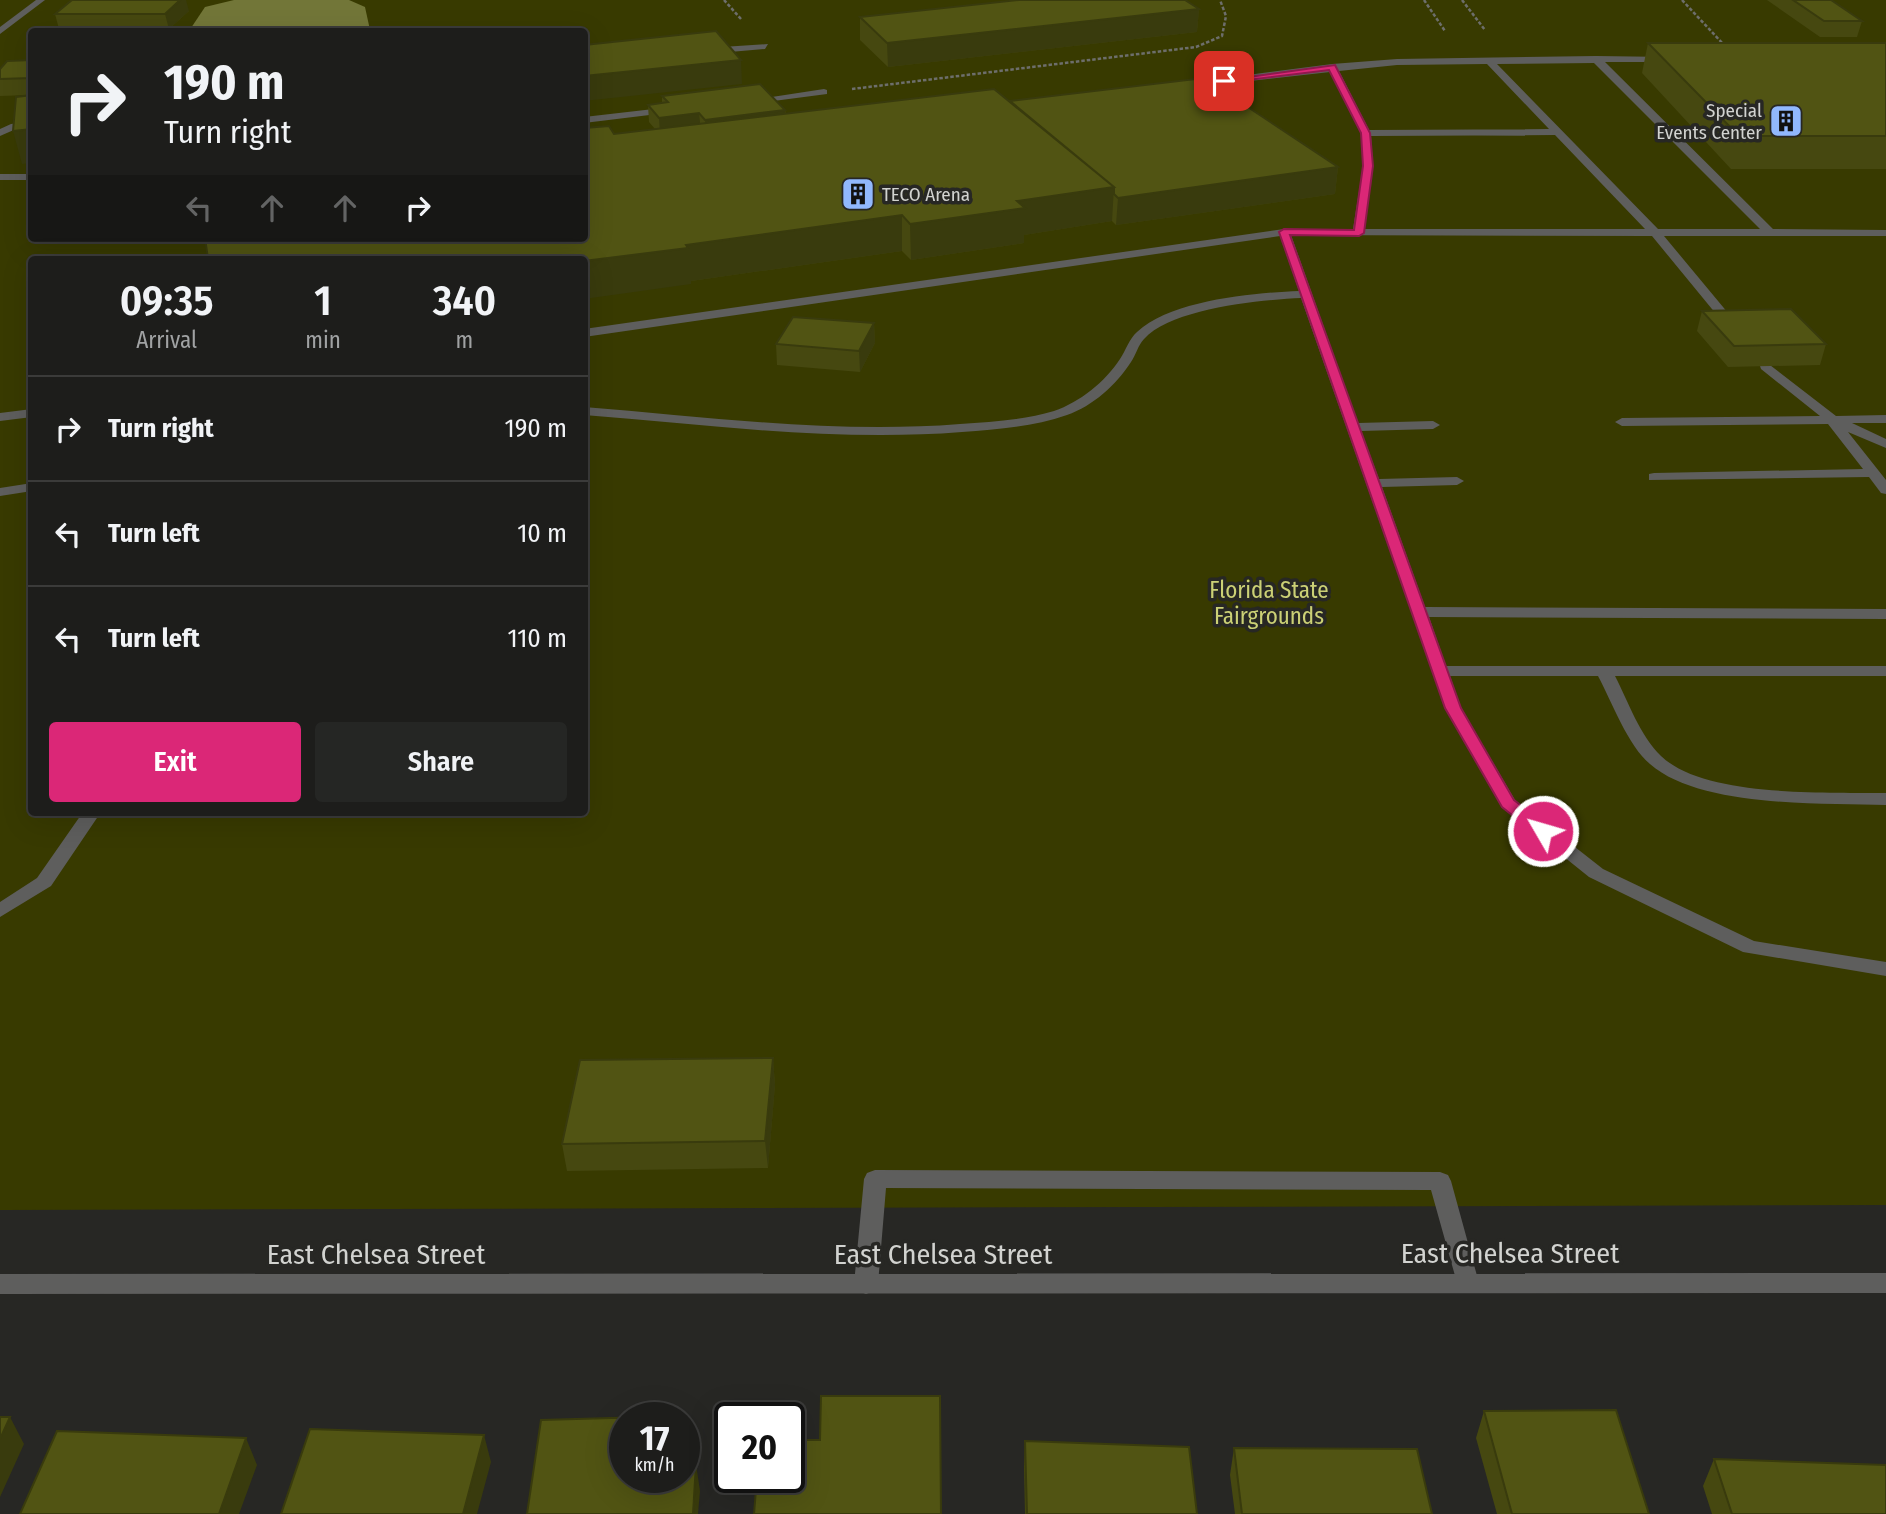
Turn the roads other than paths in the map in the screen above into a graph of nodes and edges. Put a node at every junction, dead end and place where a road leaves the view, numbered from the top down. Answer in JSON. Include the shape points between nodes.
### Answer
{"nodes":[{"id":1,"x":41,"y":0,"type":"edge"},
{"id":2,"x":0,"y":31,"type":"edge"},
{"id":3,"x":765,"y":46,"type":"dead end"},
{"id":4,"x":696,"y":52,"type":"edge"},
{"id":5,"x":1596,"y":59,"type":"junction"},
{"id":6,"x":1685,"y":59,"type":"edge"},
{"id":7,"x":1488,"y":60,"type":"junction"},
{"id":8,"x":1332,"y":67,"type":"junction"},
{"id":9,"x":1184,"y":86,"type":"edge"},
{"id":10,"x":824,"y":92,"type":"road end"},
{"id":11,"x":744,"y":102,"type":"edge"},
{"id":12,"x":677,"y":110,"type":"edge"},
{"id":13,"x":588,"y":120,"type":"edge"},
{"id":14,"x":28,"y":125,"type":"edge"},
{"id":15,"x":1559,"y":132,"type":"junction"},
{"id":16,"x":0,"y":133,"type":"edge"},
{"id":17,"x":1366,"y":133,"type":"junction"},
{"id":18,"x":0,"y":177,"type":"edge"},
{"id":19,"x":28,"y":177,"type":"edge"},
{"id":20,"x":1284,"y":232,"type":"junction"},
{"id":21,"x":1359,"y":233,"type":"junction"},
{"id":22,"x":1770,"y":233,"type":"junction"},
{"id":23,"x":1886,"y":233,"type":"edge"},
{"id":24,"x":1656,"y":234,"type":"junction"},
{"id":25,"x":1306,"y":294,"type":"junction"},
{"id":26,"x":1736,"y":330,"type":"edge"},
{"id":27,"x":588,"y":331,"type":"edge"},
{"id":28,"x":1766,"y":366,"type":"edge"},
{"id":29,"x":588,"y":411,"type":"edge"},
{"id":30,"x":28,"y":414,"type":"edge"},
{"id":31,"x":0,"y":417,"type":"edge"},
{"id":32,"x":1832,"y":419,"type":"junction"},
{"id":33,"x":1886,"y":419,"type":"edge"},
{"id":34,"x":1622,"y":422,"type":"dead end"},
{"id":35,"x":1433,"y":425,"type":"dead end"},
{"id":36,"x":1353,"y":427,"type":"junction"},
{"id":37,"x":1886,"y":444,"type":"edge"},
{"id":38,"x":1873,"y":473,"type":"junction"},
{"id":39,"x":1654,"y":477,"type":"dead end"},
{"id":40,"x":1457,"y":481,"type":"dead end"},
{"id":41,"x":1373,"y":483,"type":"junction"},
{"id":42,"x":28,"y":488,"type":"edge"},
{"id":43,"x":1886,"y":490,"type":"edge"},
{"id":44,"x":0,"y":492,"type":"edge"},
{"id":45,"x":1419,"y":612,"type":"junction"},
{"id":46,"x":1886,"y":614,"type":"edge"},
{"id":47,"x":1440,"y":671,"type":"junction"},
{"id":48,"x":1604,"y":671,"type":"junction"},
{"id":49,"x":1886,"y":671,"type":"edge"},
{"id":50,"x":1886,"y":799,"type":"edge"},
{"id":51,"x":89,"y":816,"type":"edge"},
{"id":52,"x":0,"y":911,"type":"edge"},
{"id":53,"x":1886,"y":969,"type":"edge"},
{"id":54,"x":1467,"y":1283,"type":"junction"},
{"id":55,"x":1886,"y":1283,"type":"edge"},
{"id":56,"x":0,"y":1284,"type":"edge"},
{"id":57,"x":866,"y":1284,"type":"junction"}],
"edges":[{"from":1,"to":2,"type":"street"},
{"from":3,"to":4,"type":"street"},
{"from":5,"to":6,"type":"street"},
{"from":5,"to":7,"type":"street"},
{"from":5,"to":22,"type":"street"},
{"from":7,"to":8,"type":"street"},
{"from":7,"to":15,"type":"street"},
{"from":8,"to":9,"type":"street"},
{"from":8,"to":17,"type":"street"},
{"from":10,"to":11,"type":"street"},
{"from":12,"to":13,"type":"street"},
{"from":14,"to":16,"type":"street"},
{"from":15,"to":17,"type":"street"},
{"from":15,"to":24,"type":"street"},
{"from":17,"to":21,"type":"street","via":[[1368,166]]},
{"from":18,"to":19,"type":"street"},
{"from":20,"to":21,"type":"street"},
{"from":20,"to":25,"type":"street"},
{"from":20,"to":27,"type":"street"},
{"from":21,"to":24,"type":"street"},
{"from":22,"to":23,"type":"street"},
{"from":22,"to":24,"type":"street"},
{"from":24,"to":26,"type":"street"},
{"from":25,"to":29,"type":"street","via":[[1217,304],[1172,320],[1141,334],[1101,389],[1070,409],[1014,423],[939,431],[857,429]]},
{"from":25,"to":36,"type":"street"},
{"from":28,"to":32,"type":"street"},
{"from":30,"to":31,"type":"street"},
{"from":32,"to":33,"type":"street"},
{"from":32,"to":34,"type":"street"},
{"from":32,"to":37,"type":"street"},
{"from":32,"to":38,"type":"street"},
{"from":35,"to":36,"type":"street"},
{"from":36,"to":41,"type":"street"},
{"from":38,"to":39,"type":"street"},
{"from":38,"to":43,"type":"street"},
{"from":40,"to":41,"type":"street"},
{"from":41,"to":45,"type":"street"},
{"from":42,"to":44,"type":"street"},
{"from":45,"to":46,"type":"street"},
{"from":45,"to":47,"type":"street"},
{"from":47,"to":48,"type":"street"},
{"from":47,"to":53,"type":"street","via":[[1453,708],[1508,803],[1596,873],[1750,947]]},
{"from":48,"to":49,"type":"street"},
{"from":48,"to":50,"type":"street","via":[[1655,760],[1697,784],[1783,795]]},
{"from":51,"to":52,"type":"street","via":[[44,882]]},
{"from":54,"to":55,"type":"street","name":"East Chelsea Street"},
{"from":54,"to":57,"type":"street","name":"East Chelsea Street"},
{"from":54,"to":57,"type":"street","via":[[1440,1181],[875,1179]]},
{"from":56,"to":57,"type":"street","name":"East Chelsea Street"}]}
